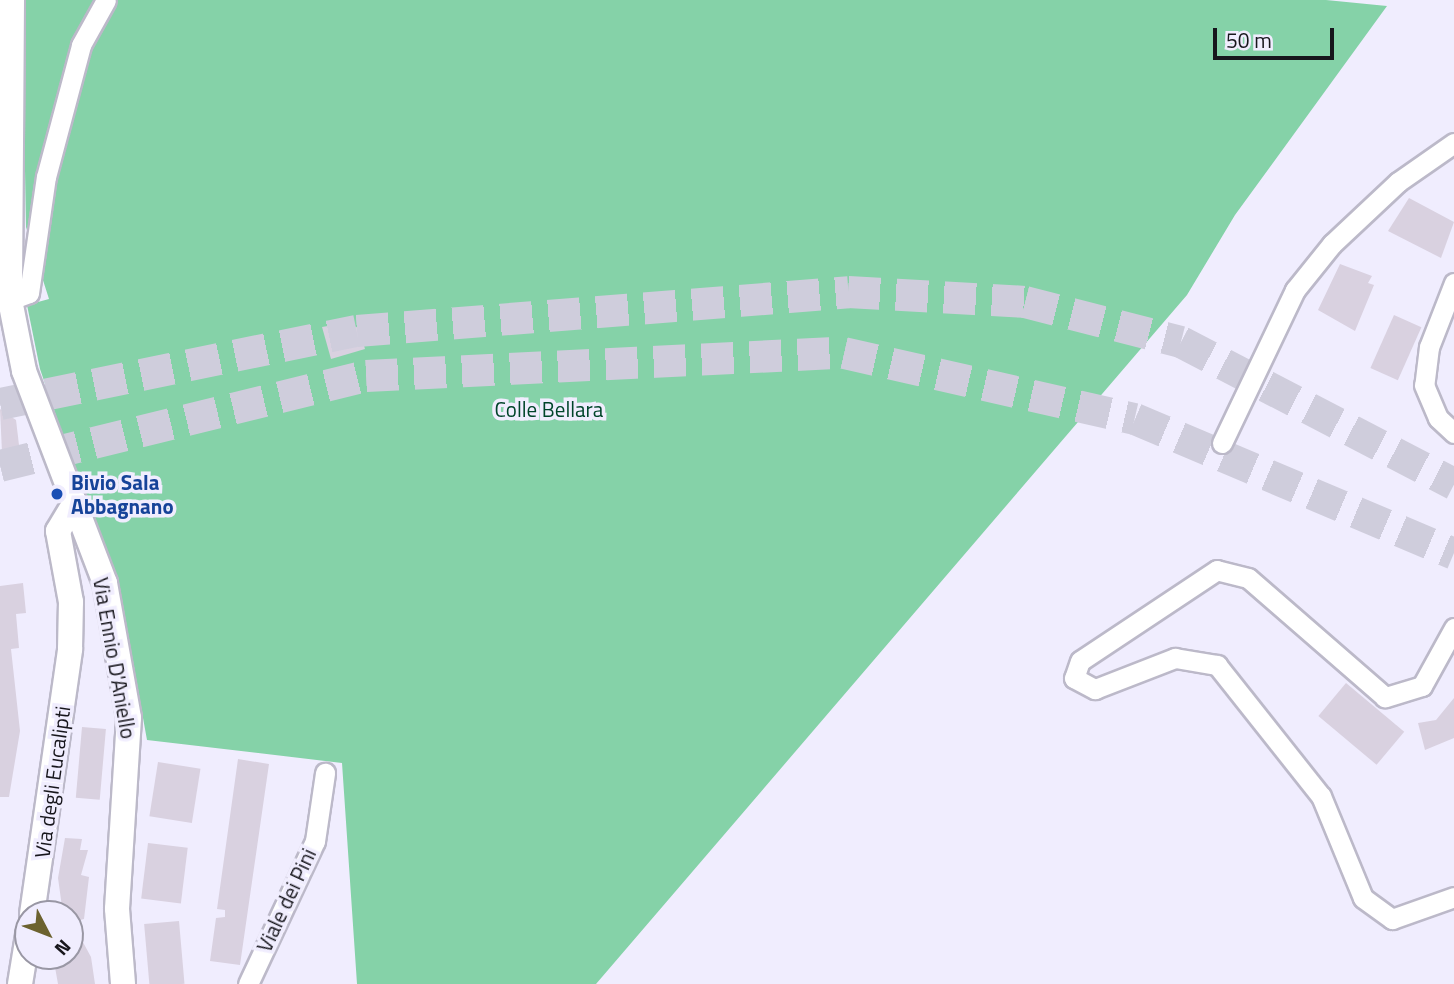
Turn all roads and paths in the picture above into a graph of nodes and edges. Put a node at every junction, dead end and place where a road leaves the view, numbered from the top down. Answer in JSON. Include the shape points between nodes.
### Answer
{"nodes":[{"id":1,"x":12,"y":0,"type":"edge"},
{"id":2,"x":106,"y":0,"type":"edge"},
{"id":3,"x":1454,"y":143,"type":"edge"},
{"id":4,"x":1454,"y":283,"type":"edge"},
{"id":5,"x":10,"y":300,"type":"junction"},
{"id":6,"x":1454,"y":433,"type":"edge"},
{"id":7,"x":1222,"y":443,"type":"dead end"},
{"id":8,"x":75,"y":503,"type":"junction"},
{"id":9,"x":1454,"y":628,"type":"edge"},
{"id":10,"x":70,"y":649,"type":"joint"},
{"id":11,"x":325,"y":773,"type":"dead end"},
{"id":12,"x":1454,"y":898,"type":"edge"},
{"id":13,"x":34,"y":900,"type":"edge"},
{"id":14,"x":123,"y":984,"type":"edge"},
{"id":15,"x":248,"y":984,"type":"edge"}],
"edges":[{"from":1,"to":5,"type":"street","name":"Via Ennio D'Aniello"},
{"from":2,"to":5,"type":"street","via":[[82,45],[46,177],[29,293]]},
{"from":3,"to":7,"type":"street","via":[[1398,182],[1303,280]]},
{"from":4,"to":6,"type":"street","via":[[1429,347],[1424,384],[1433,409]]},
{"from":5,"to":8,"type":"street","name":"Via Ennio D'Aniello","via":[[16,345]]},
{"from":8,"to":10,"type":"street","name":"Via Ennio D'Aniello","via":[[58,531],[71,602]]},
{"from":8,"to":14,"type":"street","name":"Via Ennio D'Aniello","via":[[105,583],[129,718],[117,909]]},
{"from":9,"to":12,"type":"street","via":[[1422,686],[1385,697],[1248,578],[1217,570],[1080,661],[1074,678],[1095,689],[1175,658],[1217,665],[1321,796],[1363,898],[1392,919]]},
{"from":10,"to":13,"type":"street","name":"Via degli Eucalipti"},
{"from":11,"to":15,"type":"street","name":"Viale dei Pini","via":[[315,841]]}]}
